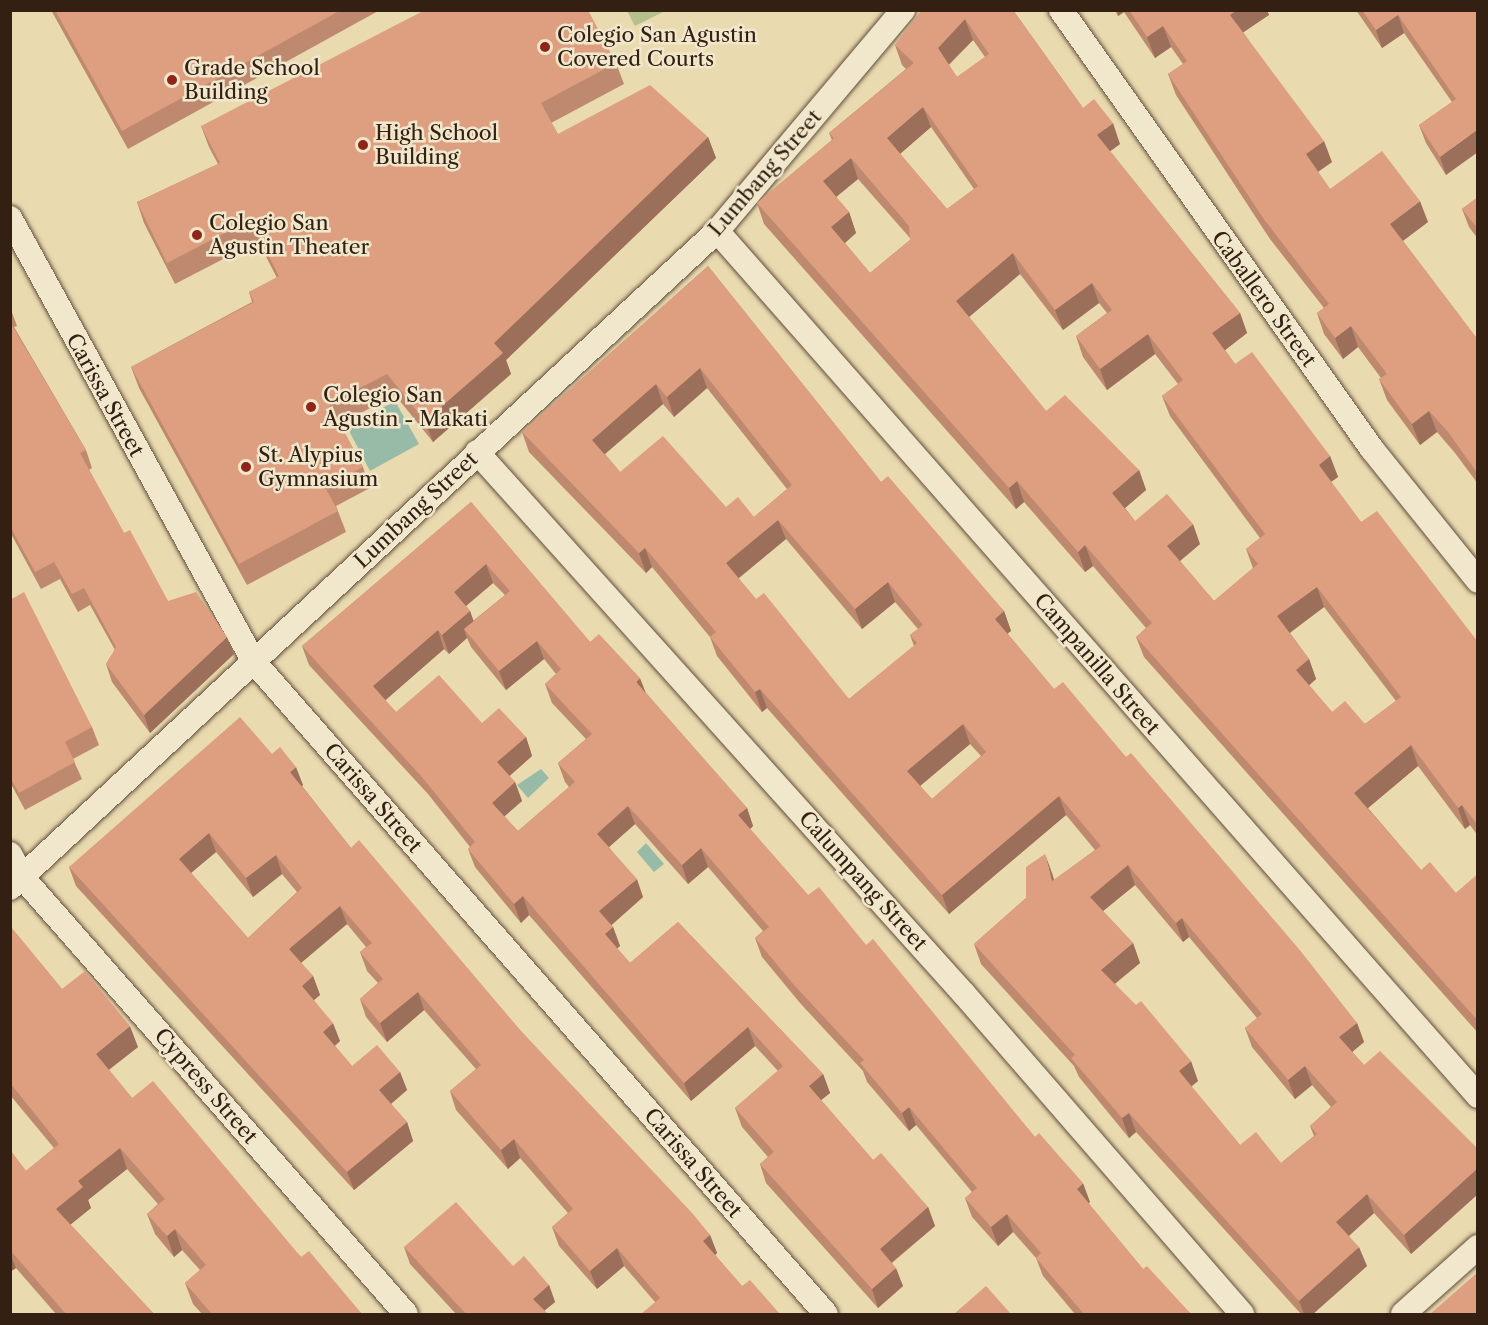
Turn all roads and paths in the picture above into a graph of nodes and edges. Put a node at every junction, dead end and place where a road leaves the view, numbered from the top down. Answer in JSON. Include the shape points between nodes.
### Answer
{"nodes":[{"id":1,"x":903,"y":10,"type":"edge"},
{"id":2,"x":1060,"y":10,"type":"edge"},
{"id":3,"x":10,"y":218,"type":"edge"},
{"id":4,"x":717,"y":231,"type":"junction"},
{"id":5,"x":477,"y":452,"type":"junction"},
{"id":6,"x":1478,"y":581,"type":"edge"},
{"id":7,"x":254,"y":662,"type":"junction"},
{"id":8,"x":10,"y":854,"type":"edge"},
{"id":9,"x":17,"y":883,"type":"edge"},
{"id":10,"x":1478,"y":1096,"type":"edge"},
{"id":11,"x":1478,"y":1247,"type":"edge"},
{"id":12,"x":406,"y":1314,"type":"edge"},
{"id":13,"x":826,"y":1314,"type":"edge"},
{"id":14,"x":1242,"y":1314,"type":"edge"},
{"id":15,"x":1403,"y":1314,"type":"edge"}],
"edges":[{"from":1,"to":4,"type":"street","name":"Lumbang Street"},
{"from":2,"to":6,"type":"street","name":"Caballero Street","via":[[1372,449]]},
{"from":3,"to":7,"type":"street","name":"Carissa Street"},
{"from":4,"to":5,"type":"street","name":"Lumbang Street"},
{"from":4,"to":10,"type":"street","name":"Campanilla Street"},
{"from":5,"to":7,"type":"street","name":"Lumbang Street"},
{"from":5,"to":14,"type":"street","name":"Calumpang Street","via":[[956,985]]},
{"from":7,"to":9,"type":"street","name":"Lumbang Street"},
{"from":7,"to":13,"type":"street","name":"Carissa Street"},
{"from":8,"to":9,"type":"street","name":"Cypress Street"},
{"from":9,"to":12,"type":"street","name":"Cypress Street"},
{"from":11,"to":15,"type":"street"}]}
